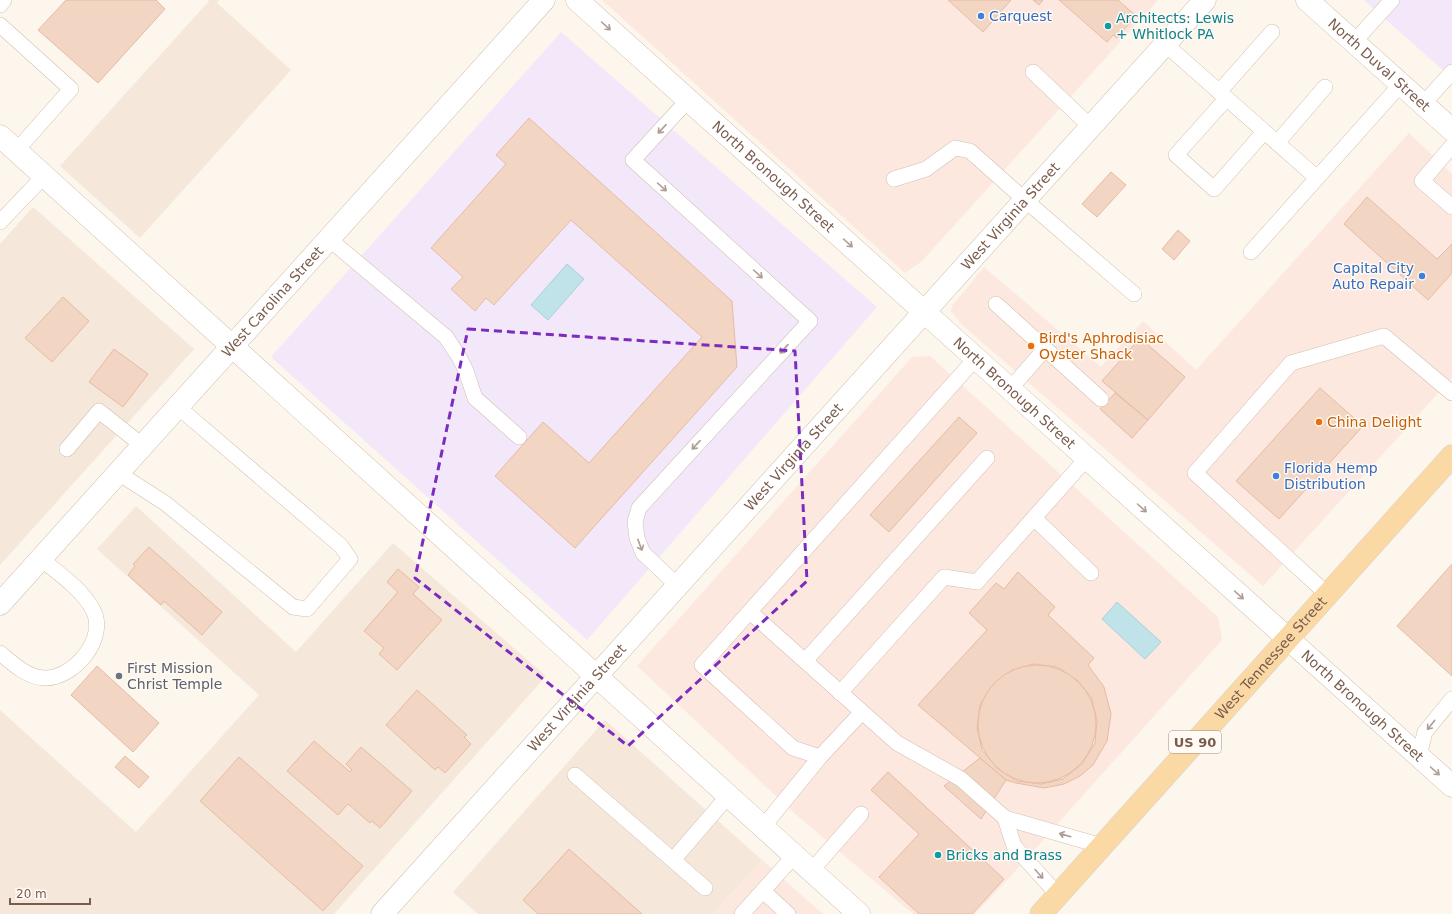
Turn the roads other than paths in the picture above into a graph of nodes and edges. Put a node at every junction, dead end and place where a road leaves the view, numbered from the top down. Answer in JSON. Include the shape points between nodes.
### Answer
{"nodes":[{"id":1,"x":4,"y":0,"type":"edge"},
{"id":2,"x":544,"y":0,"type":"edge"},
{"id":3,"x":577,"y":0,"type":"edge"},
{"id":4,"x":1205,"y":0,"type":"edge"},
{"id":5,"x":1307,"y":0,"type":"edge"},
{"id":6,"x":1392,"y":0,"type":"edge"},
{"id":7,"x":0,"y":5,"type":"edge"},
{"id":8,"x":0,"y":26,"type":"edge"},
{"id":9,"x":1272,"y":32,"type":"dead end"},
{"id":10,"x":1354,"y":42,"type":"junction"},
{"id":11,"x":1165,"y":44,"type":"junction"},
{"id":12,"x":1034,"y":72,"type":"dead end"},
{"id":13,"x":1452,"y":72,"type":"edge"},
{"id":14,"x":1401,"y":84,"type":"junction"},
{"id":15,"x":1325,"y":87,"type":"dead end"},
{"id":16,"x":1223,"y":95,"type":"junction"},
{"id":17,"x":688,"y":100,"type":"junction"},
{"id":18,"x":1423,"y":104,"type":"junction"},
{"id":19,"x":1091,"y":127,"type":"junction"},
{"id":20,"x":1452,"y":130,"type":"edge"},
{"id":21,"x":1264,"y":132,"type":"junction"},
{"id":22,"x":1277,"y":143,"type":"junction"},
{"id":23,"x":8,"y":144,"type":"edge"},
{"id":24,"x":1452,"y":146,"type":"edge"},
{"id":25,"x":44,"y":176,"type":"junction"},
{"id":26,"x":1317,"y":178,"type":"junction"},
{"id":27,"x":894,"y":179,"type":"dead end"},
{"id":28,"x":1025,"y":200,"type":"junction"},
{"id":29,"x":1452,"y":207,"type":"edge"},
{"id":30,"x":0,"y":222,"type":"edge"},
{"id":31,"x":329,"y":239,"type":"junction"},
{"id":32,"x":1251,"y":252,"type":"dead end"},
{"id":33,"x":1134,"y":294,"type":"dead end"},
{"id":34,"x":996,"y":304,"type":"dead end"},
{"id":35,"x":924,"y":312,"type":"junction"},
{"id":36,"x":232,"y":346,"type":"junction"},
{"id":37,"x":1045,"y":349,"type":"junction"},
{"id":38,"x":976,"y":358,"type":"junction"},
{"id":39,"x":1010,"y":389,"type":"junction"},
{"id":40,"x":1452,"y":394,"type":"edge"},
{"id":41,"x":1101,"y":399,"type":"dead end"},
{"id":42,"x":178,"y":407,"type":"junction"},
{"id":43,"x":519,"y":436,"type":"dead end"},
{"id":44,"x":143,"y":446,"type":"junction"},
{"id":45,"x":67,"y":449,"type":"dead end"},
{"id":46,"x":1452,"y":456,"type":"edge"},
{"id":47,"x":986,"y":458,"type":"dead end"},
{"id":48,"x":1087,"y":458,"type":"junction"},
{"id":49,"x":118,"y":473,"type":"junction"},
{"id":50,"x":1034,"y":518,"type":"junction"},
{"id":51,"x":41,"y":559,"type":"junction"},
{"id":52,"x":1091,"y":573,"type":"dead end"},
{"id":53,"x":678,"y":586,"type":"junction"},
{"id":54,"x":1328,"y":594,"type":"junction"},
{"id":55,"x":0,"y":604,"type":"edge"},
{"id":56,"x":750,"y":612,"type":"junction"},
{"id":57,"x":1288,"y":638,"type":"junction"},
{"id":58,"x":0,"y":653,"type":"edge"},
{"id":59,"x":805,"y":661,"type":"junction"},
{"id":60,"x":597,"y":677,"type":"junction"},
{"id":61,"x":840,"y":693,"type":"junction"},
{"id":62,"x":1452,"y":699,"type":"edge"},
{"id":63,"x":862,"y":712,"type":"junction"},
{"id":64,"x":1419,"y":756,"type":"junction"},
{"id":65,"x":820,"y":757,"type":"junction"},
{"id":66,"x":575,"y":775,"type":"dead end"},
{"id":67,"x":1452,"y":786,"type":"edge"},
{"id":68,"x":728,"y":796,"type":"junction"},
{"id":69,"x":861,"y":814,"type":"dead end"},
{"id":70,"x":1004,"y":818,"type":"junction"},
{"id":71,"x":763,"y":827,"type":"junction"},
{"id":72,"x":1102,"y":846,"type":"junction"},
{"id":73,"x":794,"y":856,"type":"junction"},
{"id":74,"x":673,"y":860,"type":"junction"},
{"id":75,"x":811,"y":871,"type":"junction"},
{"id":76,"x":705,"y":888,"type":"dead end"},
{"id":77,"x":763,"y":891,"type":"junction"},
{"id":78,"x":1058,"y":895,"type":"junction"},
{"id":79,"x":382,"y":914,"type":"edge"},
{"id":80,"x":742,"y":914,"type":"edge"},
{"id":81,"x":788,"y":914,"type":"edge"},
{"id":82,"x":859,"y":914,"type":"edge"},
{"id":83,"x":1041,"y":914,"type":"edge"}],
"edges":[{"from":1,"to":7,"type":"lane"},
{"from":2,"to":31,"type":"street","name":"West Carolina Street"},
{"from":3,"to":17,"type":"street","name":"North Bronough Street","one_way":true},
{"from":4,"to":11,"type":"street","name":"West Virginia Street"},
{"from":5,"to":10,"type":"street","name":"North Duval Street"},
{"from":6,"to":10,"type":"lane"},
{"from":8,"to":23,"type":"lane","via":[[71,89]]},
{"from":9,"to":16,"type":"lane"},
{"from":10,"to":14,"type":"street","name":"North Duval Street"},
{"from":11,"to":16,"type":"lane"},
{"from":11,"to":19,"type":"street","name":"West Virginia Street"},
{"from":12,"to":19,"type":"lane"},
{"from":13,"to":18,"type":"lane"},
{"from":14,"to":18,"type":"street","name":"North Duval Street"},
{"from":14,"to":26,"type":"lane"},
{"from":15,"to":22,"type":"lane"},
{"from":16,"to":21,"type":"lane"},
{"from":16,"to":21,"type":"lane","via":[[1176,155],[1214,189]]},
{"from":17,"to":35,"type":"street","name":"North Bronough Street","one_way":true},
{"from":17,"to":53,"type":"lane","one_way":true,"via":[[633,160],[810,321],[639,508],[635,522],[637,538],[643,553]]},
{"from":18,"to":20,"type":"street","name":"North Duval Street"},
{"from":19,"to":28,"type":"street","name":"West Virginia Street"},
{"from":21,"to":22,"type":"lane"},
{"from":22,"to":26,"type":"lane"},
{"from":23,"to":25,"type":"street"},
{"from":24,"to":29,"type":"lane","via":[[1422,181]]},
{"from":25,"to":30,"type":"lane"},
{"from":25,"to":36,"type":"street"},
{"from":26,"to":32,"type":"lane"},
{"from":27,"to":28,"type":"lane","via":[[926,169],[955,148],[970,151]]},
{"from":28,"to":33,"type":"lane"},
{"from":28,"to":35,"type":"street","name":"West Virginia Street"},
{"from":31,"to":36,"type":"street","name":"West Carolina Street"},
{"from":31,"to":43,"type":"lane","via":[[446,337],[466,371],[475,398]]},
{"from":34,"to":37,"type":"lane"},
{"from":35,"to":38,"type":"street","name":"North Bronough Street"},
{"from":35,"to":53,"type":"street","name":"West Virginia Street"},
{"from":36,"to":42,"type":"street","name":"West Carolina Street"},
{"from":36,"to":60,"type":"street"},
{"from":37,"to":39,"type":"lane"},
{"from":37,"to":41,"type":"lane"},
{"from":38,"to":39,"type":"street","name":"North Bronough Street"},
{"from":38,"to":56,"type":"lane"},
{"from":39,"to":48,"type":"street","name":"North Bronough Street"},
{"from":40,"to":54,"type":"lane","via":[[1384,336],[1291,363],[1195,473]]},
{"from":42,"to":44,"type":"street","name":"West Carolina Street"},
{"from":42,"to":49,"type":"lane","via":[[341,546],[350,559],[307,609],[293,607],[165,503]]},
{"from":44,"to":45,"type":"lane","via":[[99,411]]},
{"from":44,"to":49,"type":"street","name":"West Carolina Street"},
{"from":46,"to":54,"type":"main road","name":"West Tennessee Street","number":"US 90"},
{"from":47,"to":59,"type":"lane"},
{"from":48,"to":50,"type":"lane"},
{"from":48,"to":57,"type":"street","name":"North Bronough Street","one_way":true},
{"from":49,"to":51,"type":"street","name":"West Carolina Street"},
{"from":50,"to":52,"type":"lane"},
{"from":50,"to":61,"type":"lane","via":[[978,582],[944,577]]},
{"from":51,"to":55,"type":"street","name":"West Carolina Street"},
{"from":51,"to":58,"type":"lane","via":[[80,593],[94,610],[97,631],[93,641],[78,663],[54,678],[32,676]]},
{"from":53,"to":60,"type":"street","name":"West Virginia Street"},
{"from":54,"to":57,"type":"main road","name":"West Tennessee Street","number":"US 90"},
{"from":56,"to":59,"type":"lane"},
{"from":56,"to":65,"type":"lane","via":[[702,665],[793,748]]},
{"from":57,"to":64,"type":"street","name":"North Bronough Street"},
{"from":57,"to":72,"type":"main road","name":"West Tennessee Street","number":"US 90"},
{"from":59,"to":61,"type":"lane"},
{"from":60,"to":68,"type":"street"},
{"from":60,"to":79,"type":"street","name":"West Virginia Street"},
{"from":61,"to":63,"type":"lane"},
{"from":62,"to":64,"type":"lane","one_way":true,"via":[[1425,732]]},
{"from":63,"to":65,"type":"lane"},
{"from":63,"to":70,"type":"lane","via":[[897,743],[961,779]]},
{"from":64,"to":67,"type":"street","name":"North Bronough Street","one_way":true},
{"from":65,"to":71,"type":"lane"},
{"from":66,"to":74,"type":"lane"},
{"from":68,"to":71,"type":"street"},
{"from":68,"to":74,"type":"lane"},
{"from":69,"to":75,"type":"lane"},
{"from":72,"to":70,"type":"lane","one_way":true},
{"from":70,"to":78,"type":"lane","one_way":true,"via":[[1014,846]]},
{"from":71,"to":73,"type":"street"},
{"from":72,"to":78,"type":"main road","name":"West Tennessee Street","number":"US 90"},
{"from":73,"to":75,"type":"street"},
{"from":73,"to":77,"type":"lane"},
{"from":74,"to":76,"type":"lane"},
{"from":75,"to":82,"type":"street"},
{"from":77,"to":80,"type":"lane"},
{"from":77,"to":81,"type":"lane"},
{"from":78,"to":83,"type":"main road","name":"West Tennessee Street","number":"US 90"}]}
